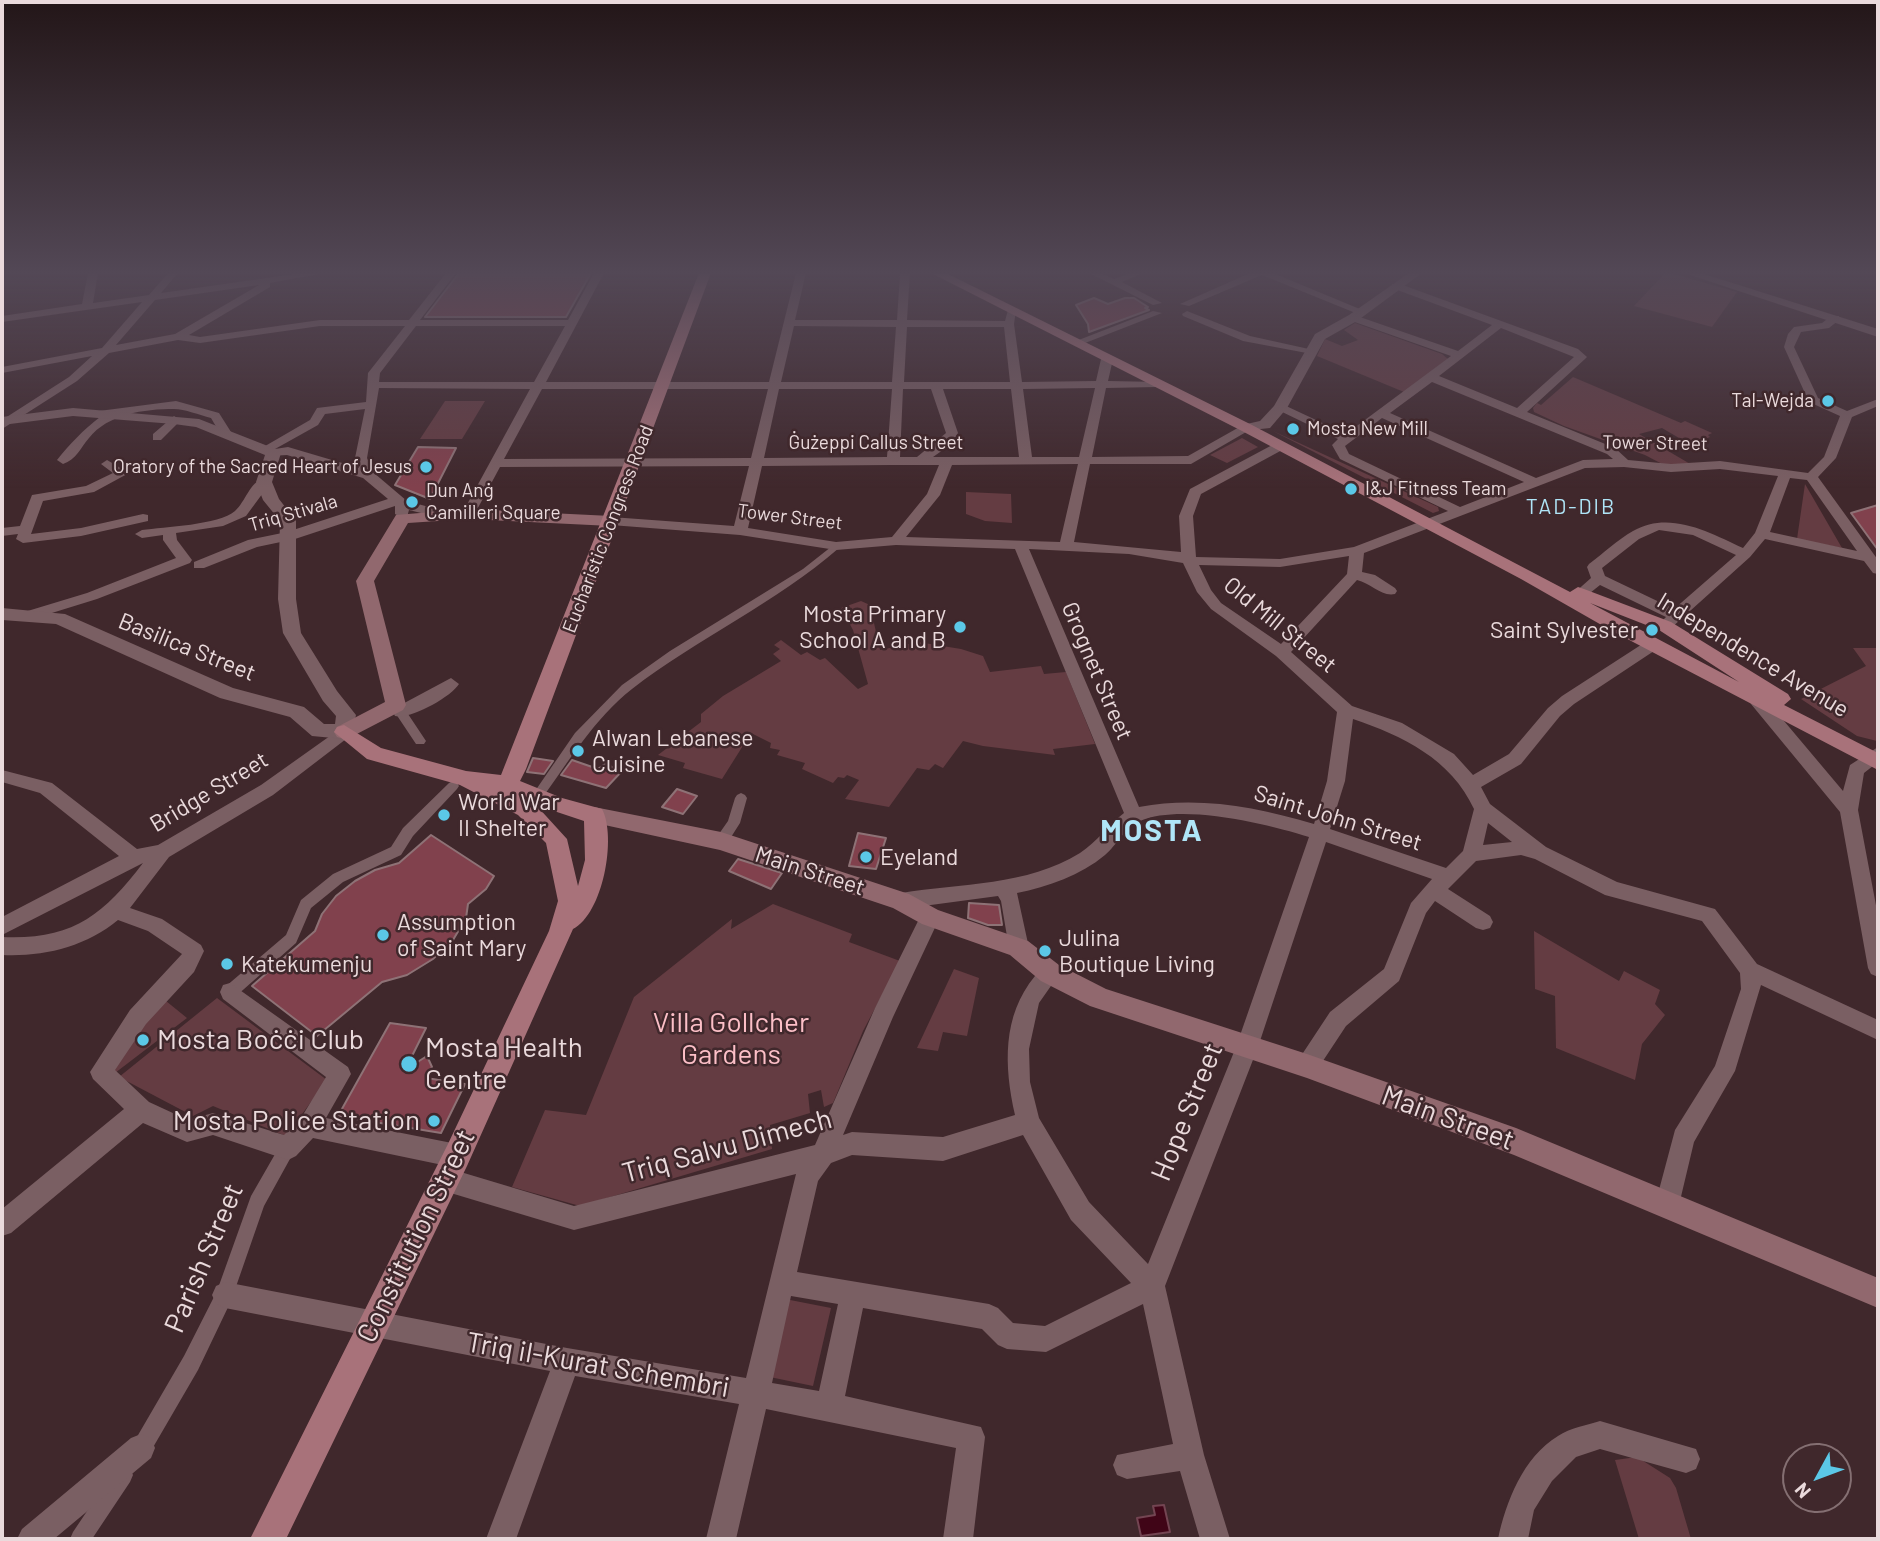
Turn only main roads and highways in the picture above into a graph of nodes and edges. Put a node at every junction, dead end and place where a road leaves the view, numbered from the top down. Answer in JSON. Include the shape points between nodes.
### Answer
{"nodes":[{"id":1,"x":678,"y":345,"type":"edge"},
{"id":2,"x":1080,"y":345,"type":"edge"},
{"id":3,"x":611,"y":521,"type":"junction"},
{"id":4,"x":1527,"y":575,"type":"junction"},
{"id":5,"x":1636,"y":612,"type":"junction"},
{"id":6,"x":1618,"y":627,"type":"junction"},
{"id":7,"x":1701,"y":646,"type":"junction"},
{"id":8,"x":1682,"y":660,"type":"junction"},
{"id":9,"x":398,"y":709,"type":"joint"},
{"id":10,"x":344,"y":732,"type":"joint"},
{"id":11,"x":1876,"y":757,"type":"edge"},
{"id":12,"x":460,"y":782,"type":"junction"},
{"id":13,"x":507,"y":784,"type":"junction"},
{"id":14,"x":532,"y":803,"type":"junction"},
{"id":15,"x":594,"y":816,"type":"junction"},
{"id":16,"x":556,"y":839,"type":"junction"},
{"id":17,"x":561,"y":931,"type":"junction"},
{"id":18,"x":1878,"y":1293,"type":"edge"},
{"id":19,"x":268,"y":1539,"type":"edge"}],
"edges":[{"from":1,"to":3,"type":"main road","name":"Eucharistic Congress Road"},
{"from":2,"to":4,"type":"main road","name":"Independence Avenue"},
{"from":3,"to":9,"type":"main road","name":"Tower Street","via":[[401,507],[390,543],[365,581]]},
{"from":3,"to":13,"type":"main road","name":"Eucharistic Congress Road"},
{"from":4,"to":5,"type":"main road","name":"Independence Avenue"},
{"from":4,"to":6,"type":"main road","name":"Independence Avenue"},
{"from":5,"to":6,"type":"main road"},
{"from":5,"to":7,"type":"main road","name":"Independence Avenue","via":[[1671,621]]},
{"from":6,"to":8,"type":"main road","name":"Independence Avenue"},
{"from":7,"to":8,"type":"main road","via":[[1700,656]]},
{"from":7,"to":11,"type":"main road","name":"Independence Avenue"},
{"from":8,"to":11,"type":"main road","name":"Independence Avenue"},
{"from":9,"to":10,"type":"main road","name":"Bridge Street"},
{"from":10,"to":12,"type":"main road","name":"Basilica Street","via":[[374,754]]},
{"from":12,"to":13,"type":"main road"},
{"from":12,"to":14,"type":"main road"},
{"from":13,"to":14,"type":"main road"},
{"from":14,"to":15,"type":"main road"},
{"from":14,"to":16,"type":"main road"},
{"from":15,"to":16,"type":"main road","via":[[580,817]]},
{"from":15,"to":17,"type":"main road","via":[[596,874]]},
{"from":15,"to":18,"type":"main road","name":"Main Street","via":[[721,841],[901,901],[930,917],[1019,948],[1050,973],[1098,998],[1307,1066],[1516,1142]]},
{"from":16,"to":17,"type":"main road","via":[[570,901]]},
{"from":17,"to":19,"type":"main road","name":"Constitution Street","via":[[451,1168]]}]}
